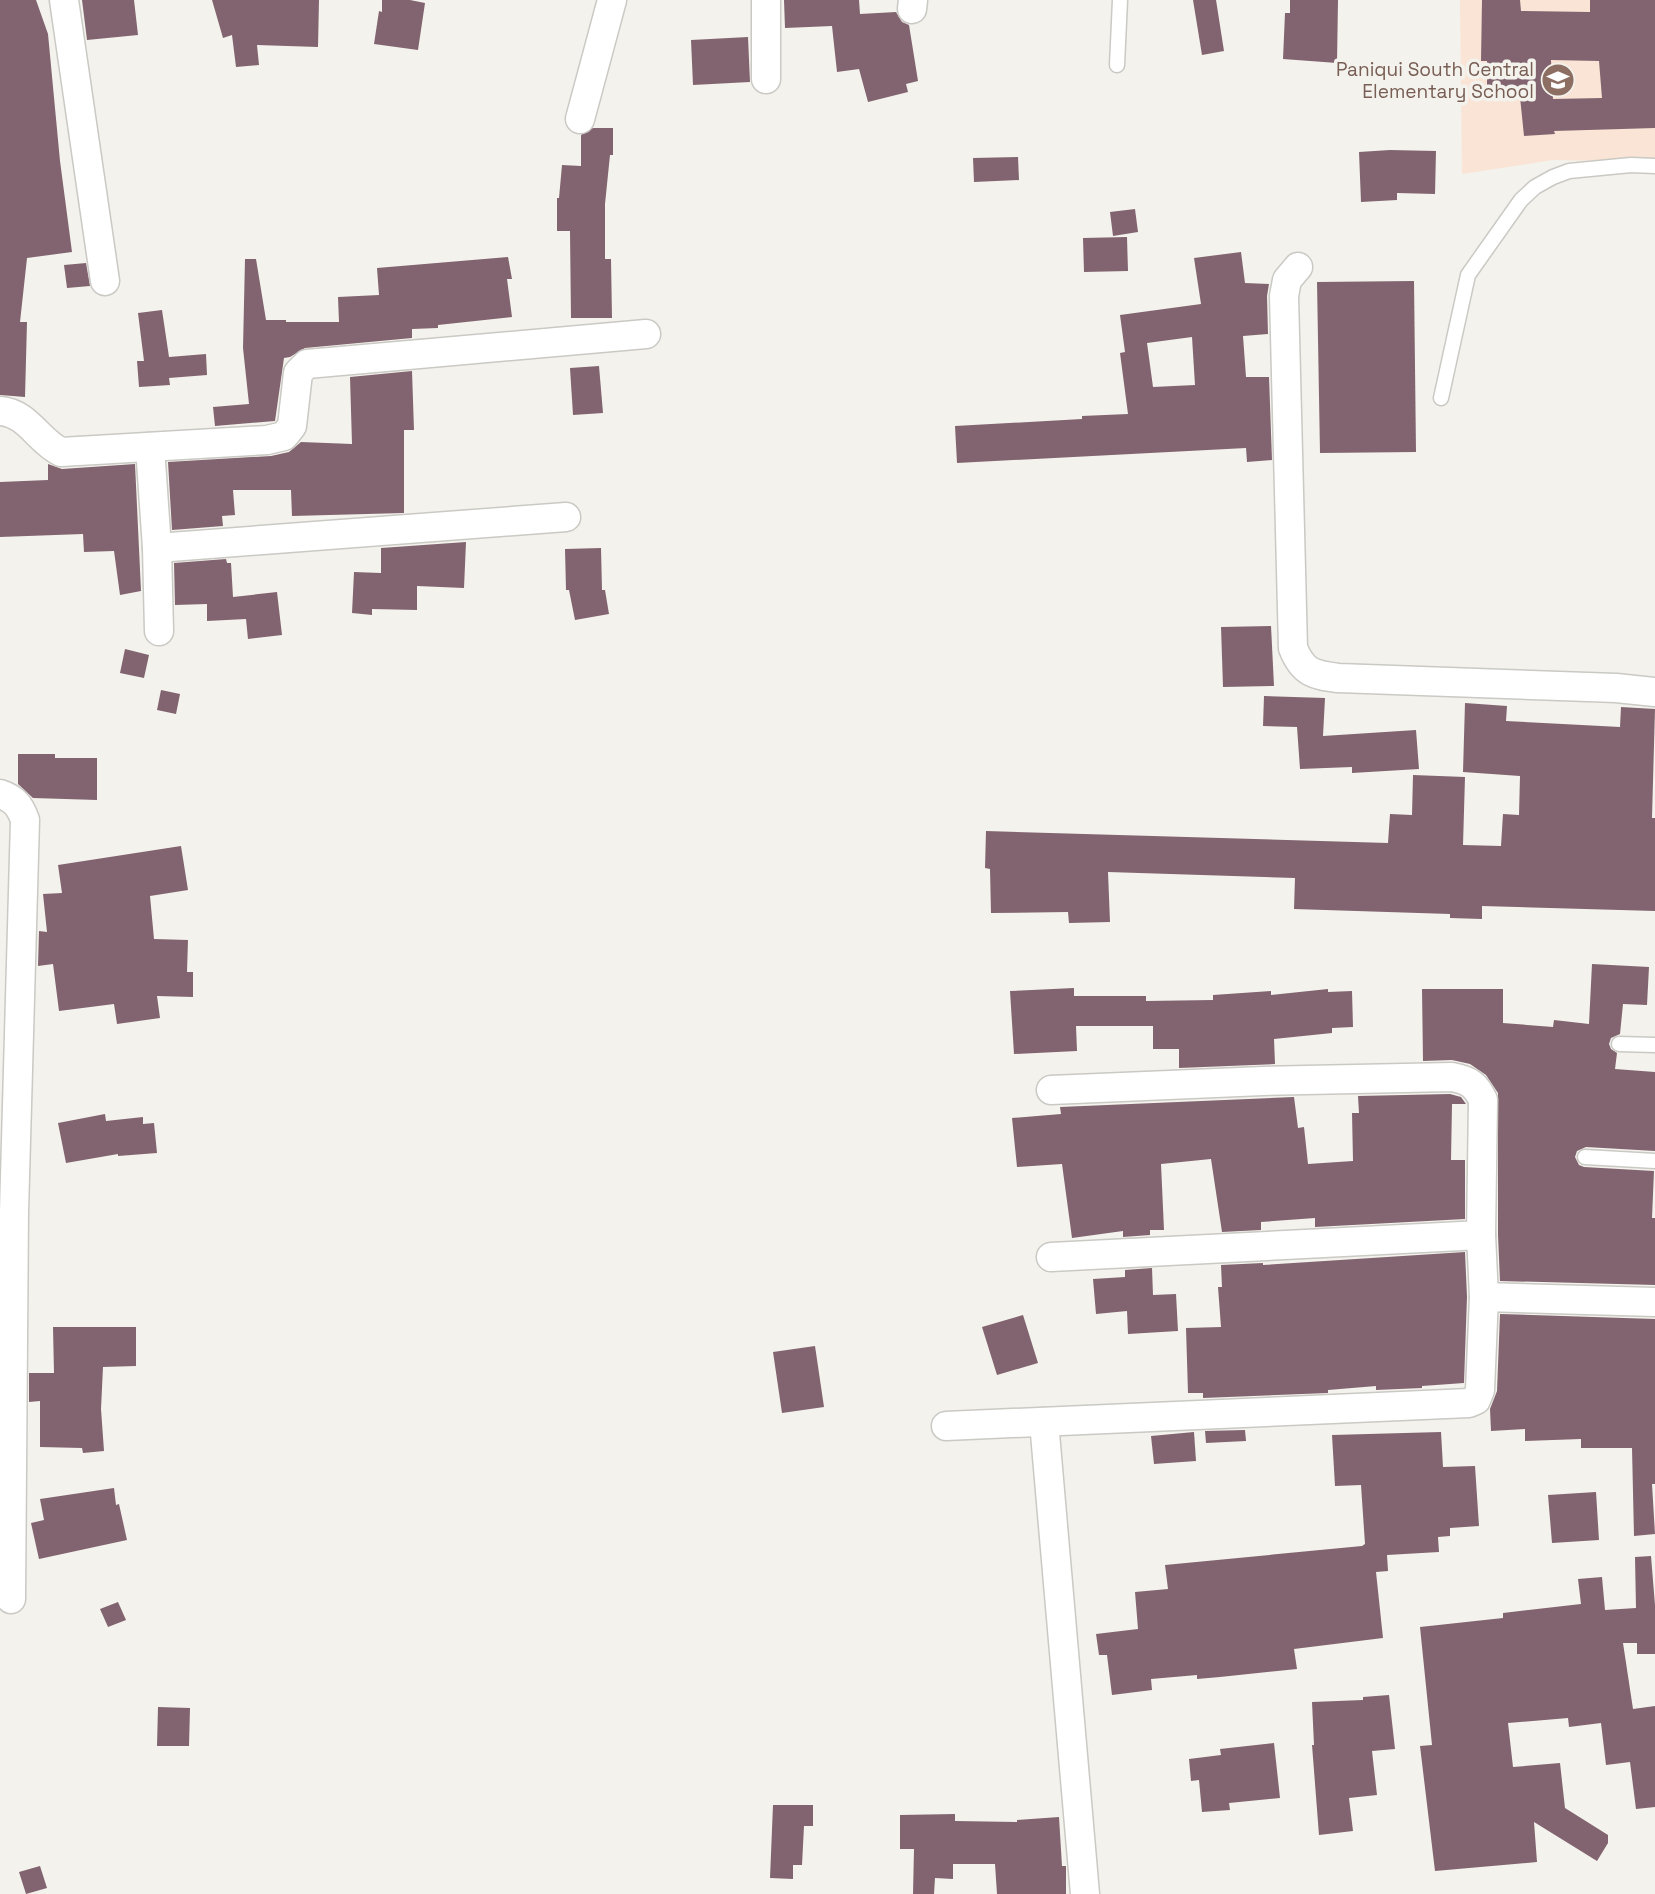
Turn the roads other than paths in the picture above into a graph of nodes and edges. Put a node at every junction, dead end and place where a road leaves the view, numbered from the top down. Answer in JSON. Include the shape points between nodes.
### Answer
{"nodes":[{"id":1,"x":64,"y":0,"type":"edge"},
{"id":2,"x":612,"y":0,"type":"edge"},
{"id":3,"x":766,"y":0,"type":"edge"},
{"id":4,"x":1121,"y":0,"type":"edge"},
{"id":5,"x":1118,"y":65,"type":"dead end"},
{"id":6,"x":766,"y":79,"type":"dead end"},
{"id":7,"x":580,"y":119,"type":"dead end"},
{"id":8,"x":1655,"y":166,"type":"edge"},
{"id":9,"x":1298,"y":267,"type":"dead end"},
{"id":10,"x":105,"y":281,"type":"dead end"},
{"id":11,"x":646,"y":334,"type":"dead end"},
{"id":12,"x":1441,"y":398,"type":"dead end"},
{"id":13,"x":0,"y":411,"type":"edge"},
{"id":14,"x":150,"y":447,"type":"junction"},
{"id":15,"x":566,"y":517,"type":"dead end"},
{"id":16,"x":157,"y":548,"type":"junction"},
{"id":17,"x":159,"y":631,"type":"dead end"},
{"id":18,"x":1655,"y":692,"type":"edge"},
{"id":19,"x":0,"y":794,"type":"edge"},
{"id":20,"x":1619,"y":1044,"type":"dead end"},
{"id":21,"x":1655,"y":1045,"type":"edge"},
{"id":22,"x":1051,"y":1090,"type":"dead end"},
{"id":23,"x":1584,"y":1157,"type":"dead end"},
{"id":24,"x":1655,"y":1161,"type":"edge"},
{"id":25,"x":1481,"y":1235,"type":"junction"},
{"id":26,"x":1051,"y":1257,"type":"dead end"},
{"id":27,"x":1484,"y":1297,"type":"junction"},
{"id":28,"x":1655,"y":1302,"type":"edge"},
{"id":29,"x":1044,"y":1422,"type":"junction"},
{"id":30,"x":946,"y":1426,"type":"dead end"},
{"id":31,"x":11,"y":1599,"type":"dead end"},
{"id":32,"x":1085,"y":1894,"type":"edge"}],
"edges":[{"from":1,"to":10,"type":"street"},
{"from":2,"to":7,"type":"street"},
{"from":3,"to":6,"type":"street"},
{"from":4,"to":5,"type":"lane"},
{"from":8,"to":12,"type":"lane","via":[[1569,171],[1535,187],[1521,201],[1468,275]]},
{"from":9,"to":18,"type":"street","via":[[1287,281],[1284,296],[1293,648],[1299,664],[1316,675],[1338,678]]},
{"from":11,"to":14,"type":"street","via":[[307,364],[298,373],[292,426],[284,436]]},
{"from":13,"to":14,"type":"street","via":[[18,415],[49,447],[61,452]]},
{"from":14,"to":16,"type":"street"},
{"from":15,"to":16,"type":"street"},
{"from":16,"to":17,"type":"street"},
{"from":19,"to":31,"type":"street","via":[[12,798],[25,820],[14,1212]]},
{"from":20,"to":21,"type":"lane"},
{"from":22,"to":25,"type":"street","via":[[1464,1079],[1476,1086],[1483,1100]]},
{"from":23,"to":24,"type":"lane"},
{"from":25,"to":26,"type":"street"},
{"from":25,"to":27,"type":"street"},
{"from":27,"to":28,"type":"street"},
{"from":27,"to":29,"type":"street","via":[[1480,1390],[1469,1403]]},
{"from":29,"to":30,"type":"street"},
{"from":29,"to":32,"type":"street"}]}
